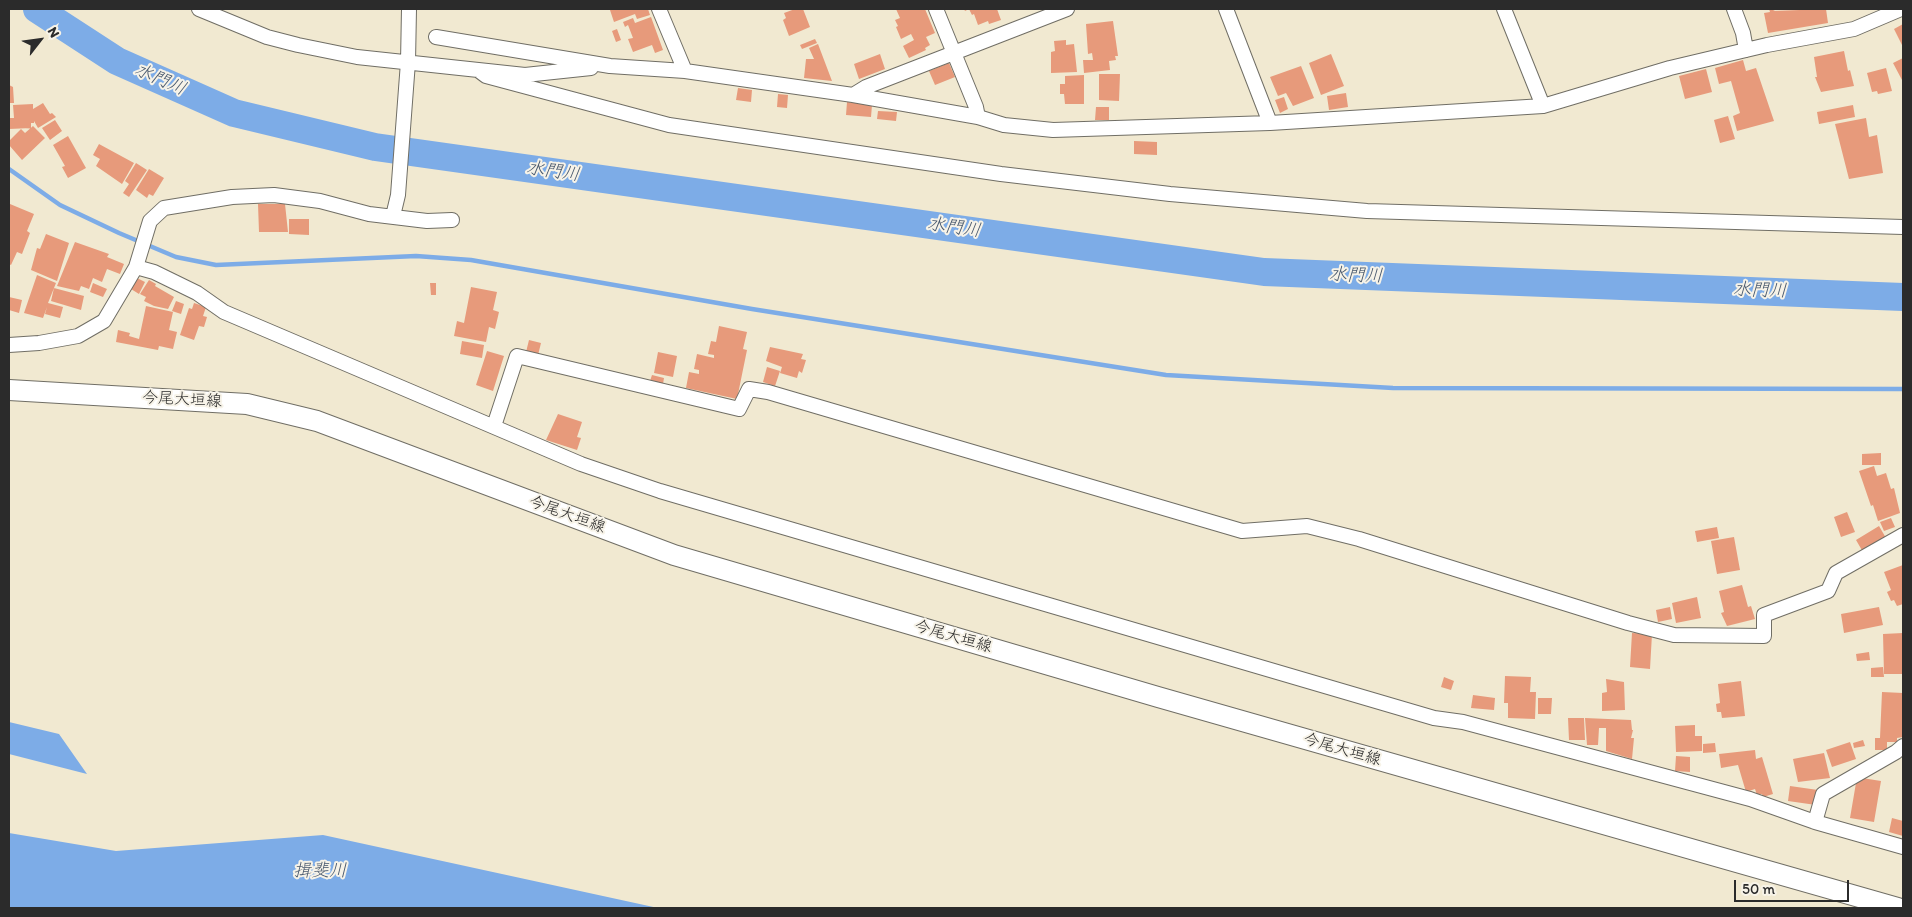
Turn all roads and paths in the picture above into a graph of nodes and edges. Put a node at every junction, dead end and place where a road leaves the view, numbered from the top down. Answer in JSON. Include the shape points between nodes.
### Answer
{"nodes":[{"id":1,"x":199,"y":9,"type":"edge"},
{"id":2,"x":409,"y":9,"type":"edge"},
{"id":3,"x":936,"y":9,"type":"edge"},
{"id":4,"x":1067,"y":9,"type":"edge"},
{"id":5,"x":1226,"y":9,"type":"edge"},
{"id":6,"x":1504,"y":9,"type":"edge"},
{"id":7,"x":1734,"y":9,"type":"edge"},
{"id":8,"x":1901,"y":9,"type":"edge"},
{"id":9,"x":662,"y":10,"type":"edge"},
{"id":10,"x":436,"y":38,"type":"dead end"},
{"id":11,"x":1746,"y":50,"type":"junction"},
{"id":12,"x":953,"y":52,"type":"junction"},
{"id":13,"x":408,"y":62,"type":"junction"},
{"id":14,"x":610,"y":66,"type":"junction"},
{"id":15,"x":478,"y":70,"type":"junction"},
{"id":16,"x":685,"y":71,"type":"junction"},
{"id":17,"x":853,"y":95,"type":"junction"},
{"id":18,"x":1543,"y":106,"type":"junction"},
{"id":19,"x":978,"y":117,"type":"junction"},
{"id":20,"x":1270,"y":123,"type":"junction"},
{"id":21,"x":394,"y":216,"type":"junction"},
{"id":22,"x":452,"y":220,"type":"dead end"},
{"id":23,"x":1903,"y":227,"type":"edge"},
{"id":24,"x":137,"y":263,"type":"junction"},
{"id":25,"x":9,"y":345,"type":"edge"},
{"id":26,"x":9,"y":390,"type":"edge"},
{"id":27,"x":494,"y":426,"type":"junction"},
{"id":28,"x":1903,"y":535,"type":"edge"},
{"id":29,"x":1903,"y":746,"type":"edge"},
{"id":30,"x":1815,"y":822,"type":"junction"},
{"id":31,"x":1903,"y":847,"type":"edge"},
{"id":32,"x":1898,"y":908,"type":"edge"}],
"edges":[{"from":1,"to":13,"type":"street","via":[[298,45],[357,57]]},
{"from":2,"to":13,"type":"street"},
{"from":3,"to":12,"type":"street"},
{"from":4,"to":12,"type":"street"},
{"from":5,"to":20,"type":"street"},
{"from":6,"to":18,"type":"street"},
{"from":7,"to":11,"type":"street"},
{"from":8,"to":11,"type":"street","via":[[1854,29]]},
{"from":9,"to":16,"type":"street"},
{"from":10,"to":14,"type":"street"},
{"from":11,"to":18,"type":"street","via":[[1670,68]]},
{"from":12,"to":17,"type":"street"},
{"from":12,"to":19,"type":"street"},
{"from":13,"to":15,"type":"street"},
{"from":13,"to":21,"type":"street"},
{"from":14,"to":15,"type":"street","via":[[526,75]]},
{"from":14,"to":16,"type":"street"},
{"from":15,"to":23,"type":"street","via":[[486,76],[669,124],[1001,174],[1170,194],[1367,211]]},
{"from":16,"to":17,"type":"street"},
{"from":17,"to":19,"type":"street"},
{"from":18,"to":20,"type":"street"},
{"from":19,"to":20,"type":"street","via":[[1004,125],[1053,130]]},
{"from":21,"to":22,"type":"street","via":[[427,221]]},
{"from":21,"to":24,"type":"street","via":[[368,214],[320,201],[274,195],[232,197],[164,208],[150,221]]},
{"from":24,"to":25,"type":"street","via":[[104,321],[78,336]]},
{"from":24,"to":27,"type":"street","via":[[197,293],[224,312]]},
{"from":26,"to":32,"type":"main road","name":"今尾大垣線","via":[[247,404],[317,421],[674,555]]},
{"from":27,"to":28,"type":"street","via":[[517,356],[739,409],[749,389],[768,392],[1242,531],[1307,526],[1674,635],[1764,636],[1764,614],[1828,592],[1836,573]]},
{"from":27,"to":30,"type":"street","via":[[581,464],[660,491],[1424,715],[1464,722],[1740,796]]},
{"from":29,"to":30,"type":"street","via":[[1823,794]]},
{"from":30,"to":31,"type":"street"}]}
